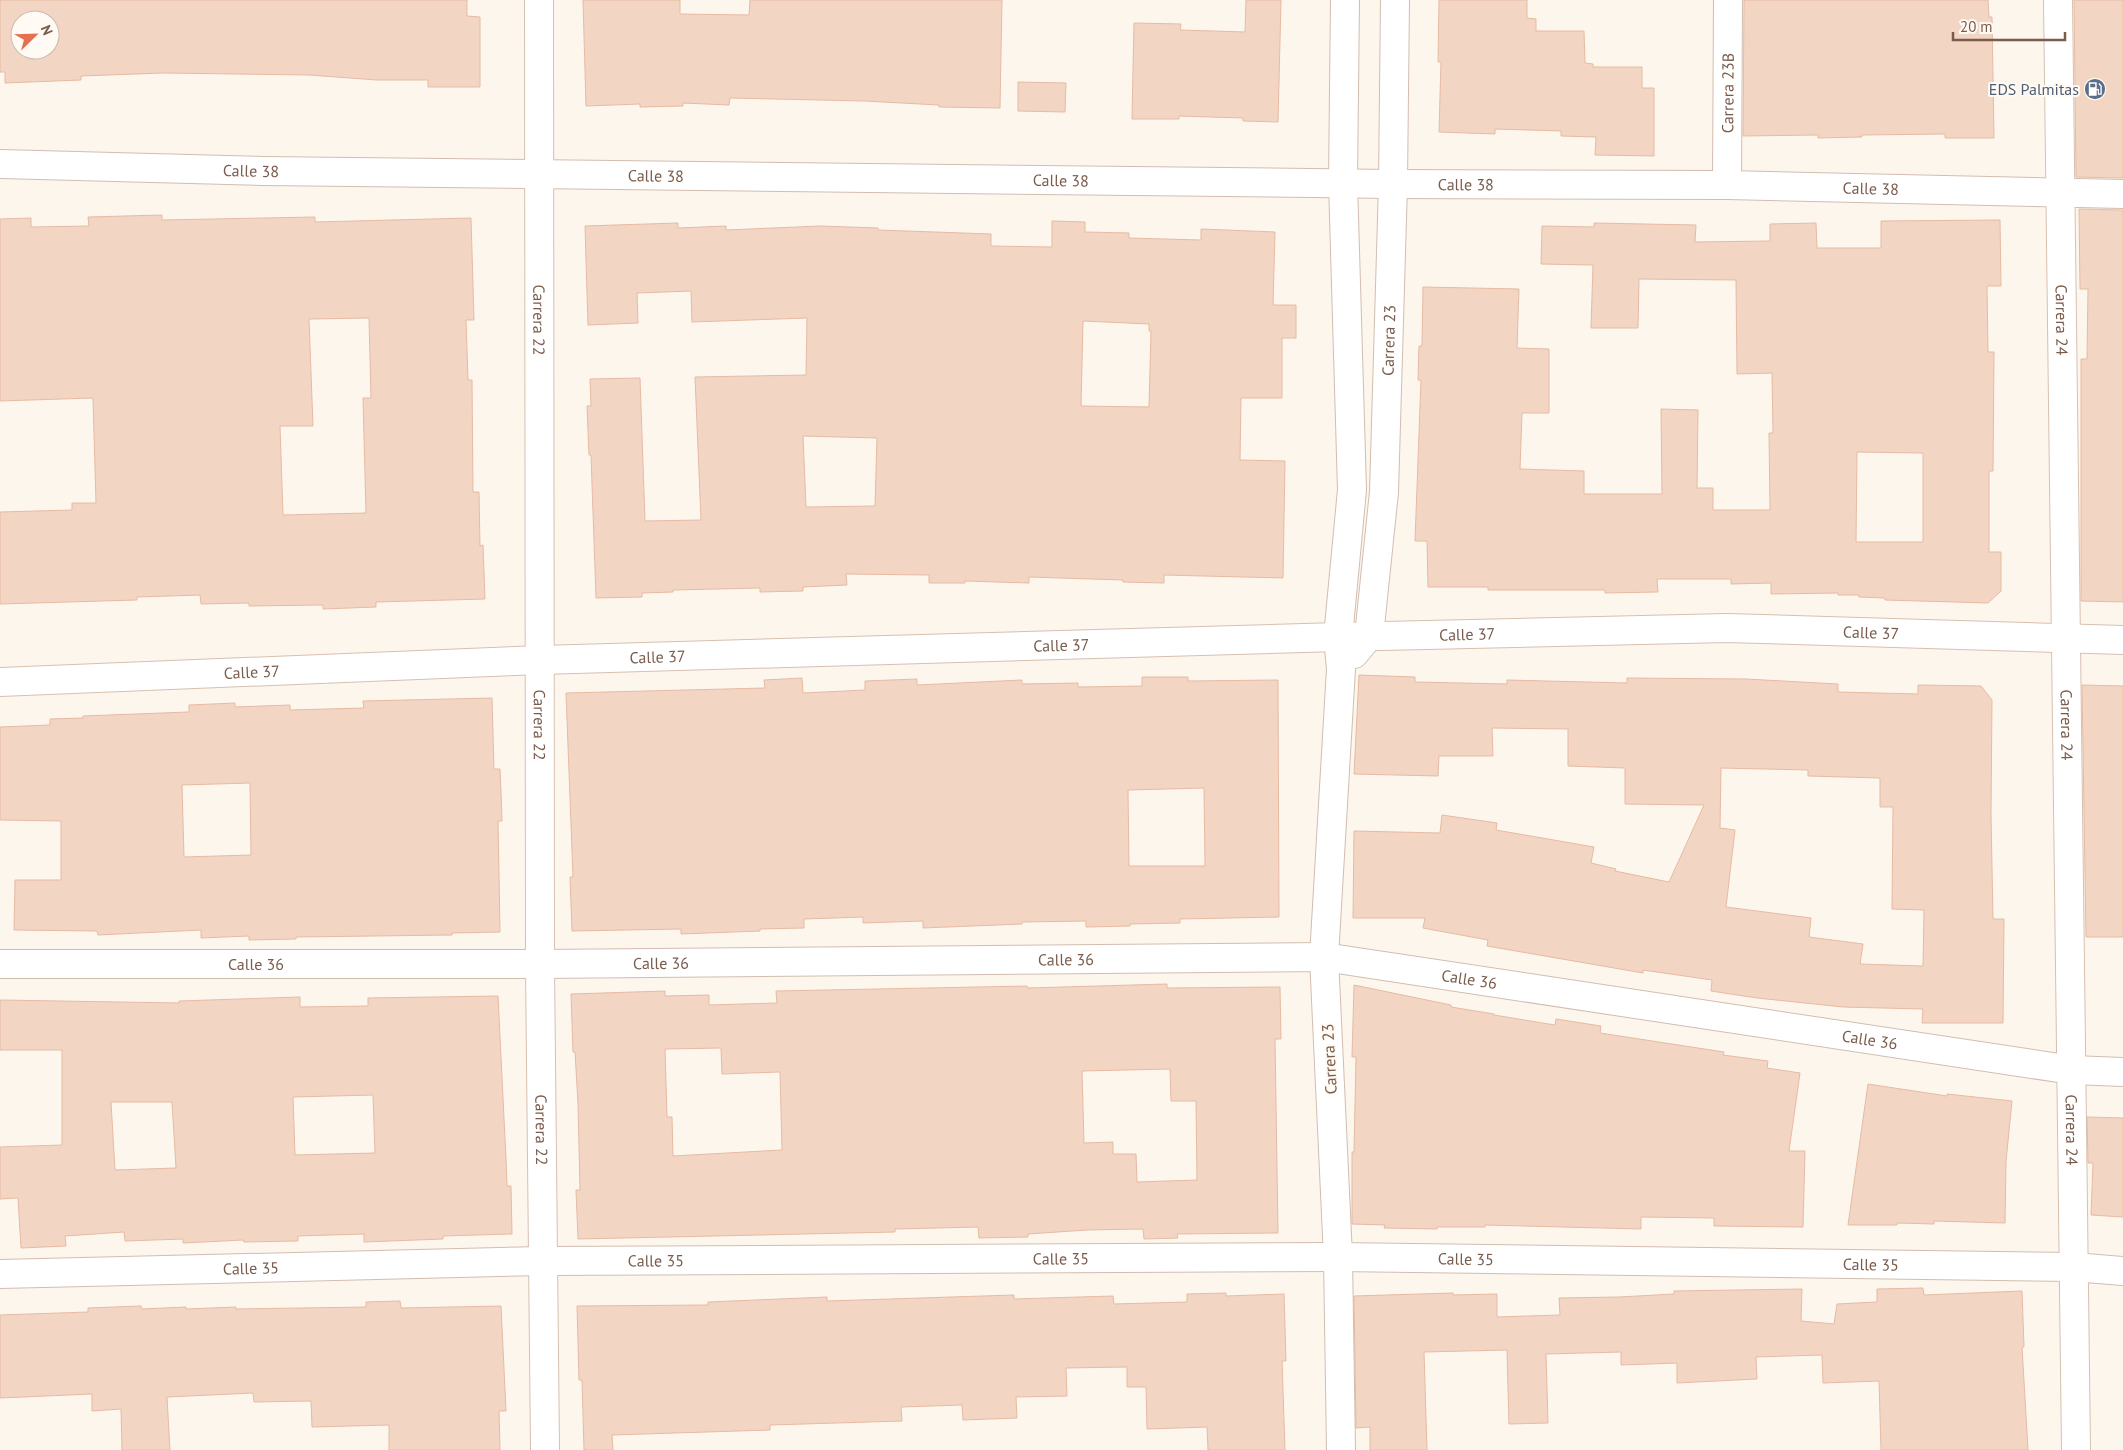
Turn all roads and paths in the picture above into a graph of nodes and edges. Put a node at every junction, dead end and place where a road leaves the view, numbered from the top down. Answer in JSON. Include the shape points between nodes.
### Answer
{"nodes":[{"id":1,"x":539,"y":0,"type":"edge"},
{"id":2,"x":1345,"y":0,"type":"edge"},
{"id":3,"x":1395,"y":0,"type":"edge"},
{"id":4,"x":1728,"y":0,"type":"edge"},
{"id":5,"x":2058,"y":0,"type":"edge"},
{"id":6,"x":0,"y":164,"type":"edge"},
{"id":7,"x":540,"y":173,"type":"junction"},
{"id":8,"x":1343,"y":182,"type":"junction"},
{"id":9,"x":1393,"y":184,"type":"junction"},
{"id":10,"x":1727,"y":185,"type":"junction"},
{"id":11,"x":2060,"y":193,"type":"junction"},
{"id":12,"x":2123,"y":194,"type":"edge"},
{"id":13,"x":1369,"y":636,"type":"junction"},
{"id":14,"x":1338,"y":637,"type":"junction"},
{"id":15,"x":2066,"y":638,"type":"junction"},
{"id":16,"x":2123,"y":640,"type":"edge"},
{"id":17,"x":541,"y":660,"type":"junction"},
{"id":18,"x":1341,"y":669,"type":"junction"},
{"id":19,"x":0,"y":682,"type":"edge"},
{"id":20,"x":1324,"y":957,"type":"junction"},
{"id":21,"x":0,"y":964,"type":"edge"},
{"id":22,"x":540,"y":964,"type":"junction"},
{"id":23,"x":2072,"y":1070,"type":"junction"},
{"id":24,"x":2123,"y":1072,"type":"edge"},
{"id":25,"x":1338,"y":1257,"type":"junction"},
{"id":26,"x":543,"y":1261,"type":"junction"},
{"id":27,"x":2074,"y":1266,"type":"junction"},
{"id":28,"x":2123,"y":1271,"type":"edge"},
{"id":29,"x":0,"y":1274,"type":"edge"},
{"id":30,"x":545,"y":1450,"type":"edge"},
{"id":31,"x":1341,"y":1450,"type":"edge"},
{"id":32,"x":2076,"y":1450,"type":"edge"}],
"edges":[{"from":1,"to":7,"type":"street","name":"Carrera 22"},
{"from":2,"to":8,"type":"street","name":"Carrera 23"},
{"from":3,"to":9,"type":"street","name":"Carrera 23"},
{"from":4,"to":10,"type":"street","name":"Carrera 23B"},
{"from":5,"to":11,"type":"street","name":"Carrera 24"},
{"from":6,"to":7,"type":"street","name":"Calle 38","via":[[263,171]]},
{"from":7,"to":8,"type":"street","name":"Calle 38"},
{"from":7,"to":17,"type":"street","name":"Carrera 22"},
{"from":8,"to":9,"type":"street","name":"Calle 38"},
{"from":8,"to":14,"type":"street","name":"Carrera 23","via":[[1352,490]]},
{"from":9,"to":10,"type":"street","name":"Calle 38"},
{"from":9,"to":13,"type":"street","name":"Carrera 23","via":[[1384,492]]},
{"from":10,"to":11,"type":"street","name":"Calle 38"},
{"from":11,"to":12,"type":"street","name":"Calle 38"},
{"from":11,"to":15,"type":"street","name":"Carrera 24"},
{"from":13,"to":14,"type":"street","name":"Calle 37"},
{"from":13,"to":15,"type":"street","name":"Calle 37","via":[[1727,628]]},
{"from":13,"to":18,"type":"street"},
{"from":14,"to":17,"type":"street","name":"Calle 37"},
{"from":14,"to":18,"type":"street","name":"Carrera 23"},
{"from":15,"to":16,"type":"street","name":"Calle 37"},
{"from":15,"to":23,"type":"street","name":"Carrera 24"},
{"from":17,"to":19,"type":"street","name":"Calle 37"},
{"from":17,"to":22,"type":"street","name":"Carrera 22"},
{"from":18,"to":20,"type":"street","name":"Carrera 23"},
{"from":20,"to":22,"type":"street","name":"Calle 36"},
{"from":20,"to":23,"type":"street","name":"Calle 36"},
{"from":20,"to":25,"type":"street","name":"Carrera 23"},
{"from":21,"to":22,"type":"street","name":"Calle 36"},
{"from":22,"to":26,"type":"street","name":"Carrera 22"},
{"from":23,"to":24,"type":"street","name":"Calle 36"},
{"from":23,"to":27,"type":"street","name":"Carrera 24"},
{"from":25,"to":26,"type":"street","name":"Calle 35"},
{"from":25,"to":27,"type":"street","name":"Calle 35"},
{"from":25,"to":31,"type":"street","name":"Carrera 23"},
{"from":26,"to":29,"type":"street","name":"Calle 35"},
{"from":26,"to":30,"type":"street","name":"Carrera 22"},
{"from":27,"to":28,"type":"street","name":"Calle 35"},
{"from":27,"to":32,"type":"street","name":"Carrera 24"}]}
